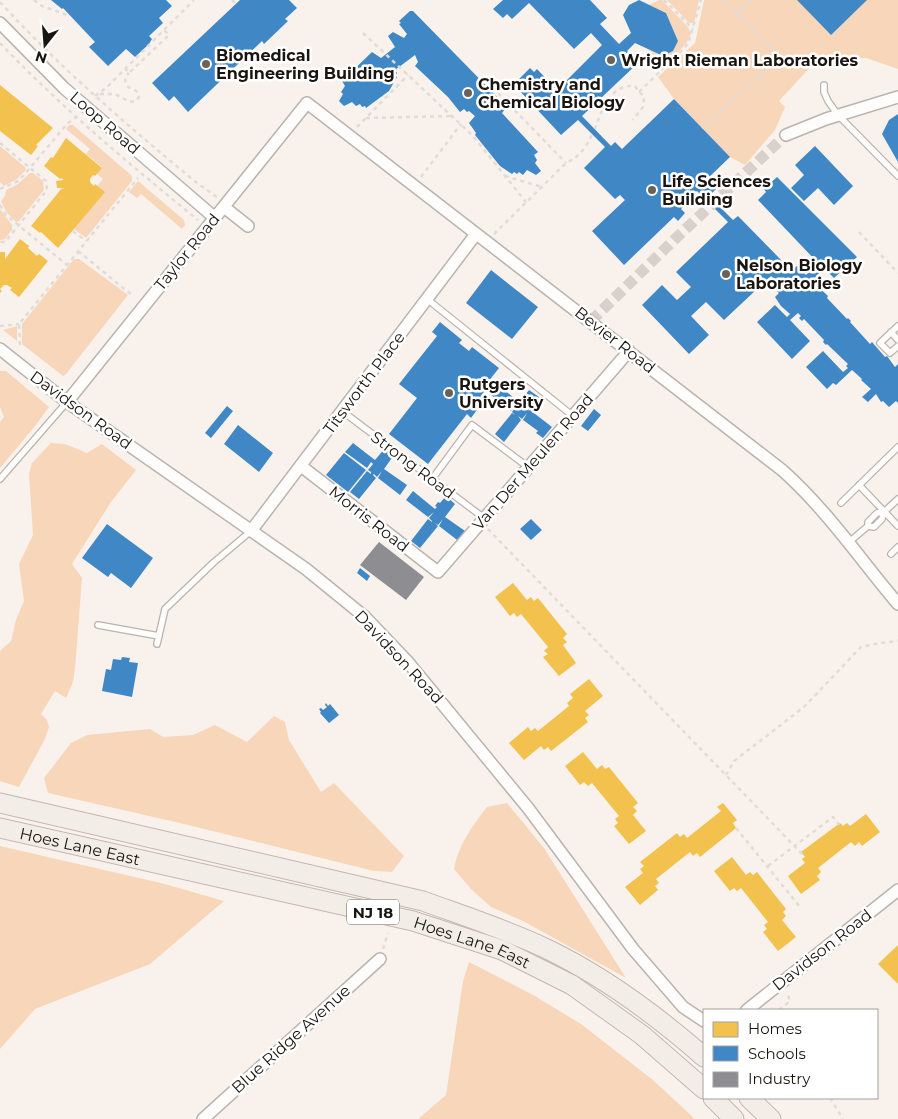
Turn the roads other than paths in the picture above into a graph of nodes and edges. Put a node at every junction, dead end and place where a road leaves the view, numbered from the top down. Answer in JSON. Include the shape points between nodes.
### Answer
{"nodes":[{"id":1,"x":0,"y":23,"type":"edge"},
{"id":2,"x":824,"y":85,"type":"dead end"},
{"id":3,"x":898,"y":96,"type":"edge"},
{"id":4,"x":307,"y":103,"type":"joint"},
{"id":5,"x":838,"y":115,"type":"junction"},
{"id":6,"x":786,"y":135,"type":"tunnel mouth"},
{"id":7,"x":898,"y":176,"type":"edge"},
{"id":8,"x":225,"y":205,"type":"junction"},
{"id":9,"x":215,"y":218,"type":"junction"},
{"id":10,"x":248,"y":226,"type":"dead end"},
{"id":11,"x":476,"y":234,"type":"junction"},
{"id":12,"x":427,"y":300,"type":"junction"},
{"id":13,"x":898,"y":326,"type":"edge"},
{"id":14,"x":891,"y":332,"type":"junction"},
{"id":15,"x":898,"y":340,"type":"edge"},
{"id":16,"x":898,"y":346,"type":"edge"},
{"id":17,"x":0,"y":349,"type":"edge"},
{"id":18,"x":629,"y":351,"type":"junction"},
{"id":19,"x":67,"y":402,"type":"junction"},
{"id":20,"x":342,"y":411,"type":"junction"},
{"id":21,"x":573,"y":416,"type":"junction"},
{"id":22,"x":898,"y":446,"type":"edge"},
{"id":23,"x":301,"y":466,"type":"junction"},
{"id":24,"x":528,"y":467,"type":"junction"},
{"id":25,"x":432,"y":478,"type":"junction"},
{"id":26,"x":0,"y":479,"type":"edge"},
{"id":27,"x":859,"y":485,"type":"junction"},
{"id":28,"x":898,"y":499,"type":"edge"},
{"id":29,"x":841,"y":503,"type":"dead end"},
{"id":30,"x":884,"y":512,"type":"junction"},
{"id":31,"x":482,"y":520,"type":"junction"},
{"id":32,"x":898,"y":526,"type":"edge"},
{"id":33,"x":251,"y":531,"type":"junction"},
{"id":34,"x":848,"y":543,"type":"junction"},
{"id":35,"x":898,"y":547,"type":"edge"},
{"id":36,"x":891,"y":554,"type":"dead end"},
{"id":37,"x":438,"y":572,"type":"joint"},
{"id":38,"x":898,"y":604,"type":"edge"},
{"id":39,"x":98,"y":625,"type":"dead end"},
{"id":40,"x":159,"y":636,"type":"junction"},
{"id":41,"x":157,"y":644,"type":"dead end"},
{"id":42,"x":0,"y":803,"type":"edge"},
{"id":43,"x":0,"y":828,"type":"edge"},
{"id":44,"x":898,"y":890,"type":"edge"},
{"id":45,"x":380,"y":959,"type":"road end"},
{"id":46,"x":748,"y":1009,"type":"edge"},
{"id":47,"x":703,"y":1020,"type":"edge"},
{"id":48,"x":703,"y":1056,"type":"edge"},
{"id":49,"x":703,"y":1088,"type":"edge"},
{"id":50,"x":714,"y":1099,"type":"edge"},
{"id":51,"x":750,"y":1099,"type":"edge"},
{"id":52,"x":203,"y":1119,"type":"edge"},
{"id":53,"x":734,"y":1119,"type":"edge"},
{"id":54,"x":771,"y":1119,"type":"edge"}],
"edges":[{"from":1,"to":9,"type":"street","name":"Loop Road","via":[[64,88]]},
{"from":2,"to":5,"type":"lane","via":[[828,101]]},
{"from":3,"to":5,"type":"street"},
{"from":4,"to":8,"type":"street","name":"Taylor Road"},
{"from":4,"to":11,"type":"street","name":"Bevier Road"},
{"from":5,"to":6,"type":"street"},
{"from":5,"to":7,"type":"lane"},
{"from":8,"to":9,"type":"street","name":"Taylor Road"},
{"from":8,"to":10,"type":"street"},
{"from":9,"to":19,"type":"street","name":"Taylor Road"},
{"from":11,"to":12,"type":"street","name":"Titsworth Place"},
{"from":11,"to":18,"type":"street","name":"Bevier Road"},
{"from":12,"to":20,"type":"street","name":"Titsworth Place"},
{"from":12,"to":21,"type":"lane"},
{"from":13,"to":14,"type":"lane"},
{"from":14,"to":15,"type":"lane"},
{"from":14,"to":16,"type":"lane","via":[[880,343],[890,353]]},
{"from":17,"to":19,"type":"street","name":"Davidson Road"},
{"from":18,"to":21,"type":"street","name":"Van Der Meulen Road"},
{"from":18,"to":34,"type":"street","name":"Bevier Road","via":[[782,470],[802,488]]},
{"from":19,"to":26,"type":"lane"},
{"from":19,"to":33,"type":"street","name":"Davidson Road"},
{"from":20,"to":23,"type":"street","name":"Titsworth Place"},
{"from":20,"to":25,"type":"lane","name":"Strong Road"},
{"from":21,"to":24,"type":"street","name":"Van Der Meulen Road"},
{"from":22,"to":27,"type":"lane"},
{"from":23,"to":33,"type":"street","name":"Titsworth Place"},
{"from":23,"to":37,"type":"street","name":"Morris Road"},
{"from":24,"to":25,"type":"lane","via":[[472,425]]},
{"from":24,"to":31,"type":"street","name":"Van Der Meulen Road"},
{"from":25,"to":31,"type":"lane","name":"Strong Road"},
{"from":27,"to":29,"type":"lane"},
{"from":27,"to":30,"type":"lane"},
{"from":28,"to":30,"type":"lane"},
{"from":30,"to":32,"type":"lane"},
{"from":30,"to":34,"type":"lane","via":[[877,513],[868,526]]},
{"from":31,"to":37,"type":"street","name":"Van Der Meulen Road"},
{"from":33,"to":40,"type":"lane","via":[[165,609]]},
{"from":33,"to":47,"type":"street","name":"Davidson Road","via":[[306,569],[365,617],[401,654],[528,808],[633,949],[684,1007]]},
{"from":34,"to":38,"type":"street","name":"Bevier Road"},
{"from":35,"to":36,"type":"lane"},
{"from":39,"to":40,"type":"lane"},
{"from":40,"to":41,"type":"lane"},
{"from":42,"to":48,"type":"highway","name":"Hoes Lane East","number":"NJ 18","via":[[423,901],[483,922],[547,949],[606,983],[651,1012]]},
{"from":43,"to":49,"type":"highway","name":"Hoes Lane East","number":"NJ 18","via":[[413,921],[502,950],[572,985],[642,1035]]},
{"from":44,"to":46,"type":"street","name":"Davidson Road"},
{"from":45,"to":52,"type":"street","name":"Blue Ridge Avenue"},
{"from":50,"to":53,"type":"highway"},
{"from":51,"to":54,"type":"highway"}]}
